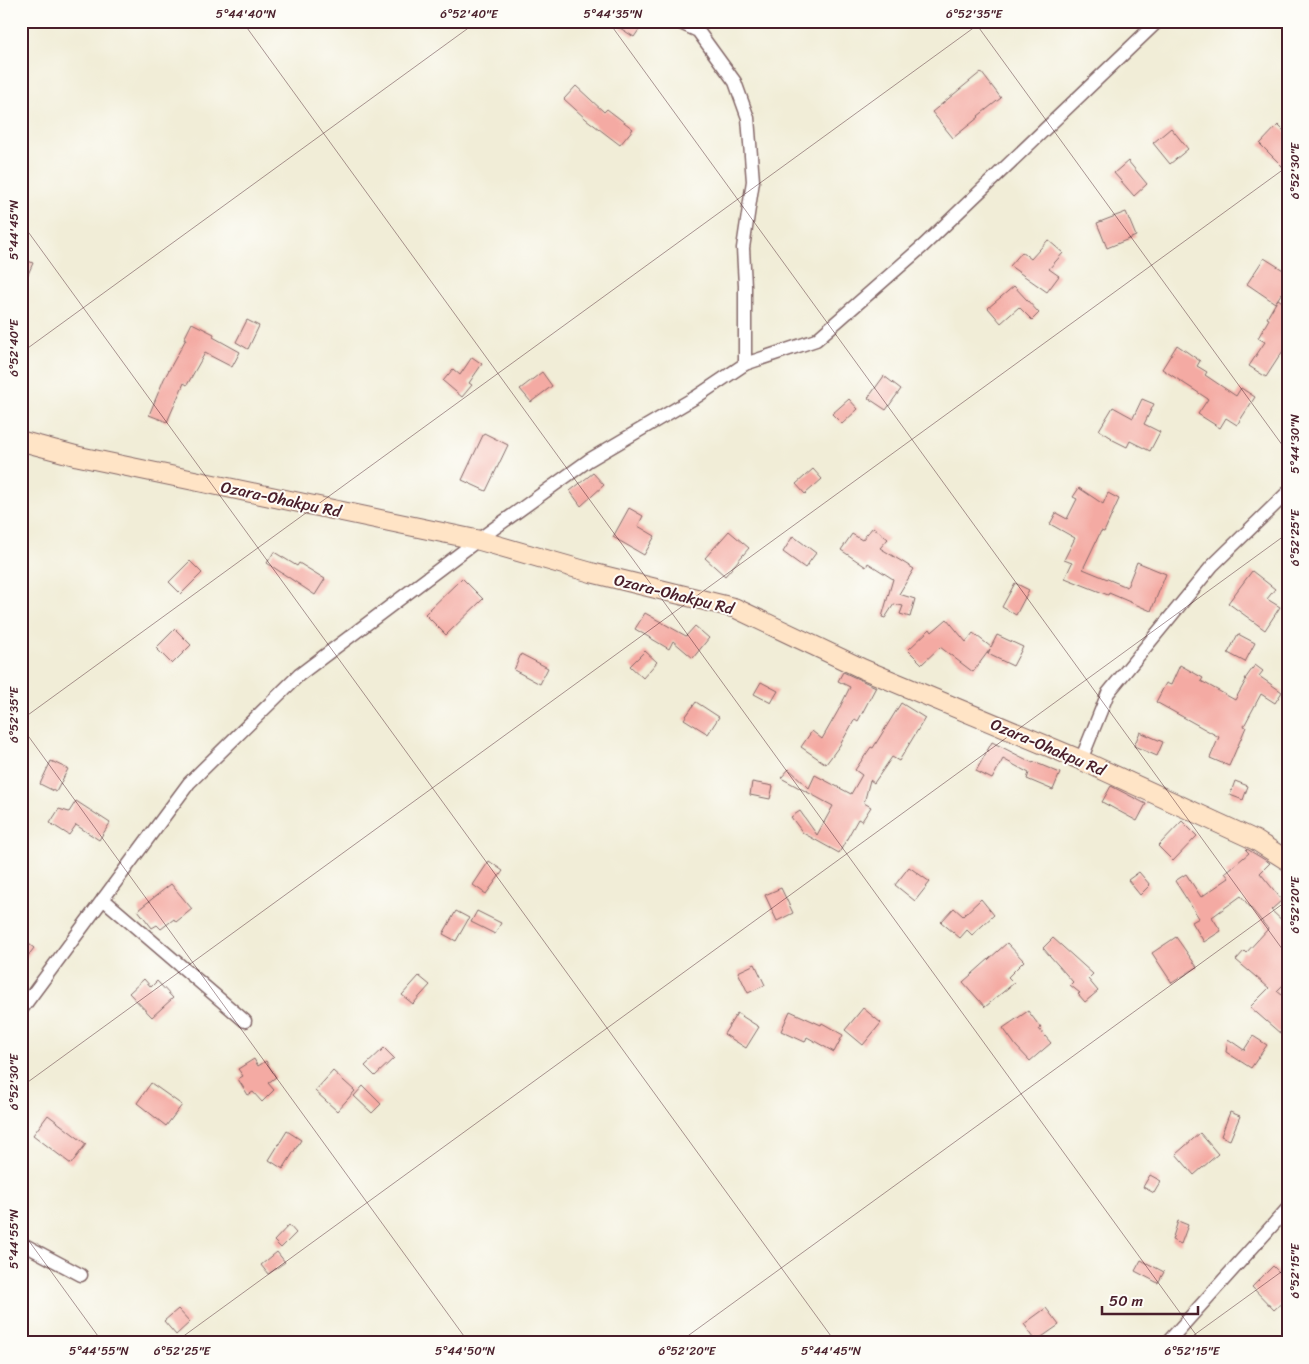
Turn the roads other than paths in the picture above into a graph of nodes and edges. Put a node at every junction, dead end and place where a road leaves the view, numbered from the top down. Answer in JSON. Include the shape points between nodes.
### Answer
{"nodes":[{"id":1,"x":676,"y":21,"type":"edge"},
{"id":2,"x":1158,"y":21,"type":"edge"},
{"id":3,"x":700,"y":26,"type":"edge"},
{"id":4,"x":745,"y":364,"type":"junction"},
{"id":5,"x":21,"y":441,"type":"edge"},
{"id":6,"x":1288,"y":492,"type":"edge"},
{"id":7,"x":478,"y":540,"type":"junction"},
{"id":8,"x":1081,"y":760,"type":"junction"},
{"id":9,"x":1288,"y":861,"type":"edge"},
{"id":10,"x":103,"y":899,"type":"junction"},
{"id":11,"x":21,"y":1010,"type":"edge"},
{"id":12,"x":245,"y":1021,"type":"dead end"},
{"id":13,"x":1288,"y":1208,"type":"edge"},
{"id":14,"x":21,"y":1243,"type":"edge"},
{"id":15,"x":81,"y":1275,"type":"dead end"},
{"id":16,"x":1167,"y":1343,"type":"edge"}],
"edges":[{"from":1,"to":3,"type":"street"},
{"from":2,"to":4,"type":"street","via":[[923,246],[816,340]]},
{"from":3,"to":4,"type":"street","via":[[735,82],[748,118],[753,181],[743,248]]},
{"from":4,"to":7,"type":"street","via":[[589,460]]},
{"from":5,"to":7,"type":"main road","name":"Ozara-Ohakpu Rd","via":[[87,458]]},
{"from":6,"to":8,"type":"street","via":[[1212,566],[1108,693]]},
{"from":7,"to":8,"type":"main road","name":"Ozara-Ohakpu Rd","via":[[592,573],[735,608],[863,670]]},
{"from":7,"to":10,"type":"street","via":[[299,675],[189,784]]},
{"from":8,"to":9,"type":"main road","name":"Ozara-Ohakpu Rd","via":[[1244,835]]},
{"from":10,"to":11,"type":"street"},
{"from":10,"to":12,"type":"street"},
{"from":13,"to":16,"type":"street"},
{"from":14,"to":15,"type":"street"}]}
